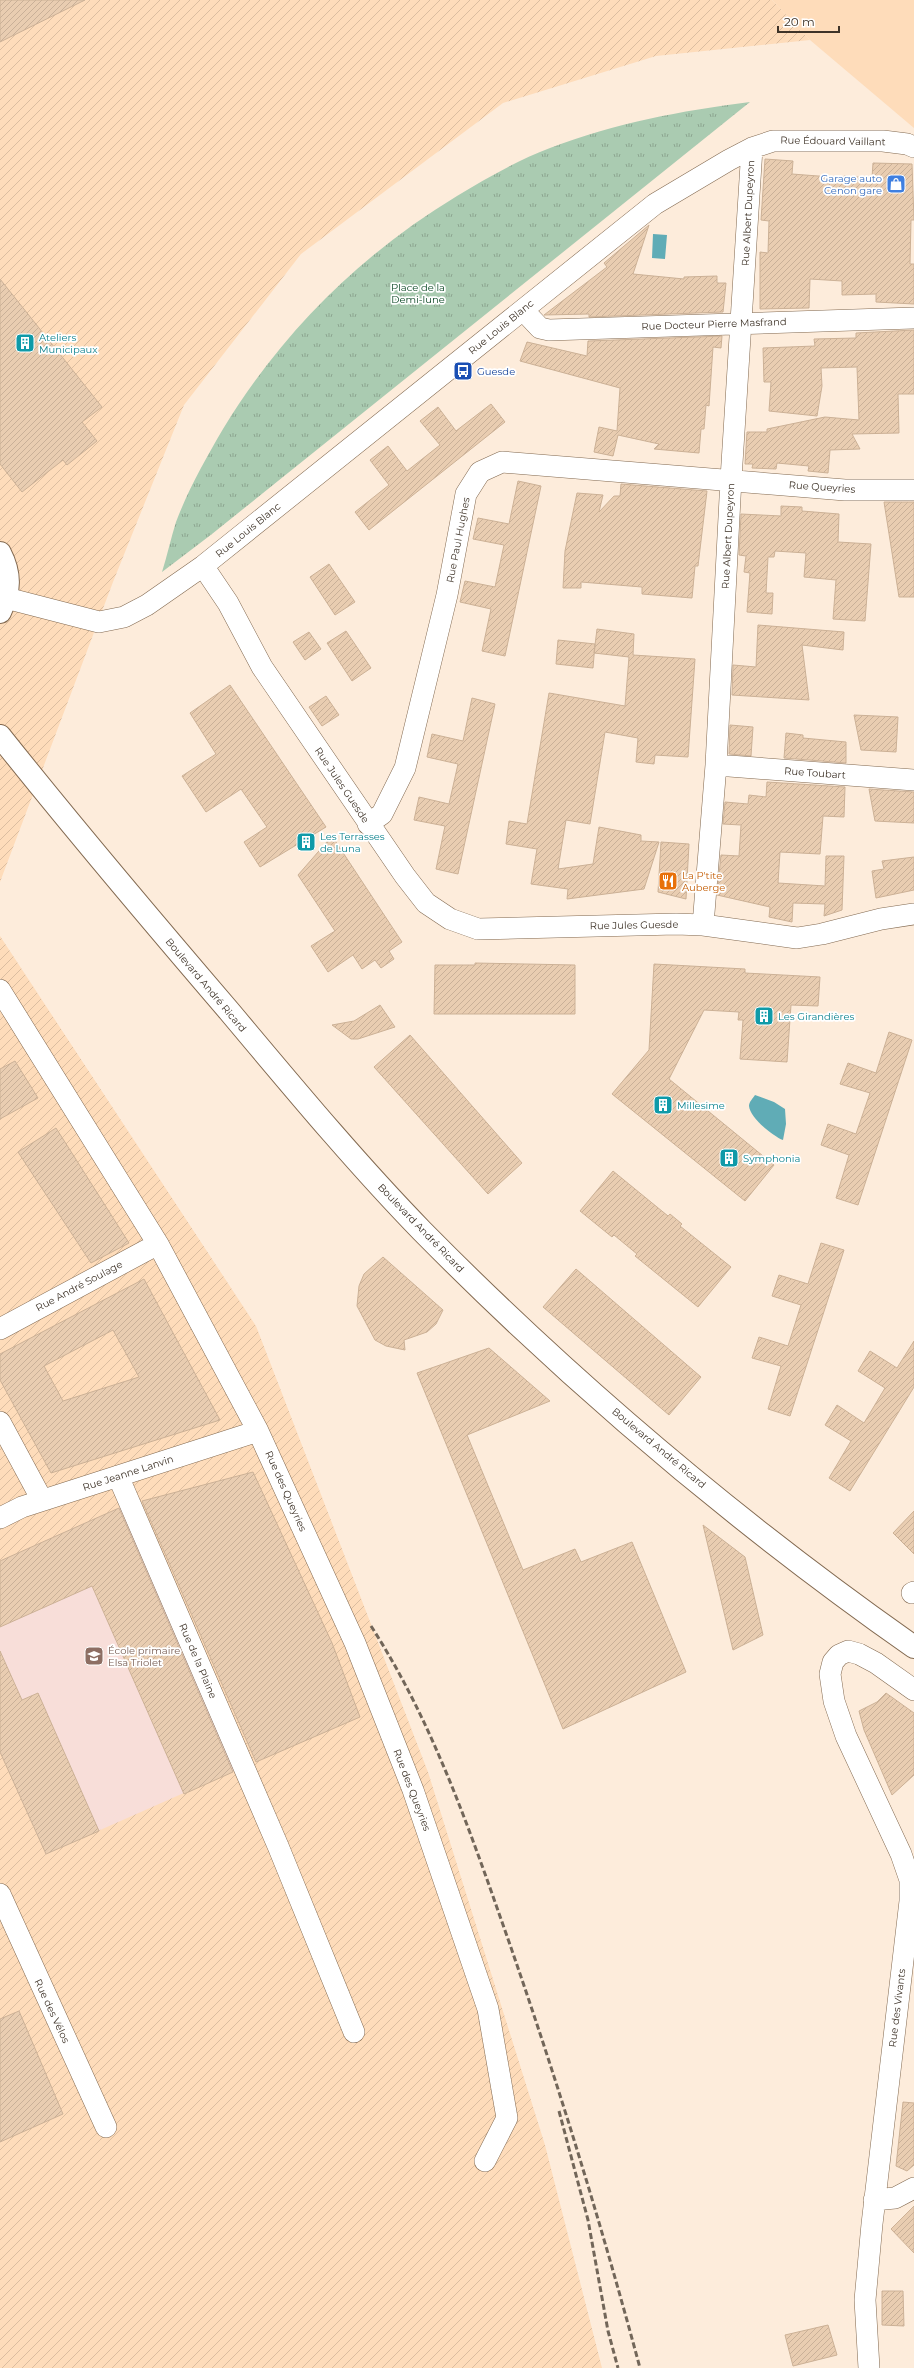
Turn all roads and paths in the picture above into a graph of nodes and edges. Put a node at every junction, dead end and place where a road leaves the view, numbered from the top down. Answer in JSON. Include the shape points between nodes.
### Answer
{"nodes":[{"id":1,"x":914,"y":147,"type":"edge"},
{"id":2,"x":752,"y":148,"type":"junction"},
{"id":3,"x":523,"y":310,"type":"junction"},
{"id":4,"x":914,"y":318,"type":"edge"},
{"id":5,"x":742,"y":323,"type":"junction"},
{"id":6,"x":731,"y":479,"type":"junction"},
{"id":7,"x":914,"y":490,"type":"edge"},
{"id":8,"x":0,"y":553,"type":"edge"},
{"id":9,"x":203,"y":566,"type":"junction"},
{"id":10,"x":3,"y":605,"type":"edge"},
{"id":11,"x":0,"y":736,"type":"edge"},
{"id":12,"x":716,"y":765,"type":"junction"},
{"id":13,"x":914,"y":780,"type":"edge"},
{"id":14,"x":368,"y":824,"type":"junction"},
{"id":15,"x":914,"y":914,"type":"edge"},
{"id":16,"x":703,"y":925,"type":"junction"},
{"id":17,"x":0,"y":990,"type":"edge"},
{"id":18,"x":158,"y":1244,"type":"junction"},
{"id":19,"x":0,"y":1329,"type":"edge"},
{"id":20,"x":0,"y":1422,"type":"edge"},
{"id":21,"x":258,"y":1431,"type":"junction"},
{"id":22,"x":118,"y":1476,"type":"junction"},
{"id":23,"x":42,"y":1500,"type":"junction"},
{"id":24,"x":0,"y":1518,"type":"edge"},
{"id":25,"x":914,"y":1647,"type":"edge"},
{"id":26,"x":914,"y":1690,"type":"edge"},
{"id":27,"x":0,"y":1894,"type":"edge"},
{"id":28,"x":354,"y":2032,"type":"dead end"},
{"id":29,"x":106,"y":2128,"type":"dead end"},
{"id":30,"x":485,"y":2161,"type":"dead end"},
{"id":31,"x":914,"y":2188,"type":"edge"},
{"id":32,"x":874,"y":2200,"type":"junction"},
{"id":33,"x":869,"y":2368,"type":"edge"}],
"edges":[{"from":1,"to":2,"type":"street","name":"Rue Édouard Vaillant","via":[[883,141],[773,140]]},
{"from":2,"to":3,"type":"street","name":"Rue Louis Blanc","via":[[655,204]]},
{"from":2,"to":5,"type":"street","name":"Rue Albert Dupeyron"},
{"from":3,"to":5,"type":"street","name":"Rue Docteur Pierre Masfrand","via":[[540,328],[549,330]]},
{"from":3,"to":9,"type":"street","name":"Rue Louis Blanc"},
{"from":4,"to":5,"type":"street","name":"Rue Docteur Pierre Masfrand"},
{"from":5,"to":6,"type":"street","name":"Rue Albert Dupeyron"},
{"from":6,"to":7,"type":"street","name":"Rue Queyries","via":[[845,490]]},
{"from":6,"to":12,"type":"street","name":"Rue Albert Dupeyron"},
{"from":6,"to":14,"type":"street","name":"Rue Paul Hughes","via":[[502,462],[480,472],[466,494],[447,594],[405,768],[382,814]]},
{"from":8,"to":10,"type":"main road","via":[[6,565],[9,581]]},
{"from":9,"to":10,"type":"street","via":[[147,605],[124,617],[99,622]]},
{"from":9,"to":14,"type":"street","name":"Rue Jules Guesde","via":[[228,603],[262,667]]},
{"from":11,"to":25,"type":"main road","name":"Boulevard André Ricard","via":[[83,839],[314,1113],[421,1229],[569,1371],[770,1541]]},
{"from":12,"to":13,"type":"street","name":"Rue Toubart"},
{"from":12,"to":16,"type":"street","name":"Rue Albert Dupeyron"},
{"from":14,"to":16,"type":"street","name":"Rue Jules Guesde","via":[[426,902],[450,919],[478,929]]},
{"from":15,"to":16,"type":"street","name":"Rue Jules Guesde","via":[[797,938]]},
{"from":17,"to":18,"type":"street","name":"Rue des Queyries"},
{"from":18,"to":19,"type":"street","name":"Rue André Soulage"},
{"from":18,"to":21,"type":"street","name":"Rue des Queyries"},
{"from":20,"to":23,"type":"street"},
{"from":21,"to":22,"type":"street","name":"Rue Jeanne Lanvin"},
{"from":21,"to":30,"type":"street","name":"Rue des Queyries","via":[[355,1643],[410,1782],[488,2009],[507,2118]]},
{"from":22,"to":23,"type":"street","name":"Rue Jeanne Lanvin"},
{"from":22,"to":28,"type":"street","name":"Rue de la Plaine","via":[[278,1846]]},
{"from":23,"to":24,"type":"street","name":"Rue Jeanne Lanvin","via":[[22,1506]]},
{"from":26,"to":32,"type":"street","name":"Rue des Vivants","via":[[859,1654],[848,1651],[839,1655],[833,1662],[830,1674],[834,1701],[846,1736],[901,1854],[910,1880],[910,1901]]},
{"from":27,"to":29,"type":"street","name":"Rue des Vélos"},
{"from":31,"to":32,"type":"street","via":[[895,2198]]},
{"from":32,"to":33,"type":"street","name":"Rue des Vivants","via":[[866,2300]]}]}
